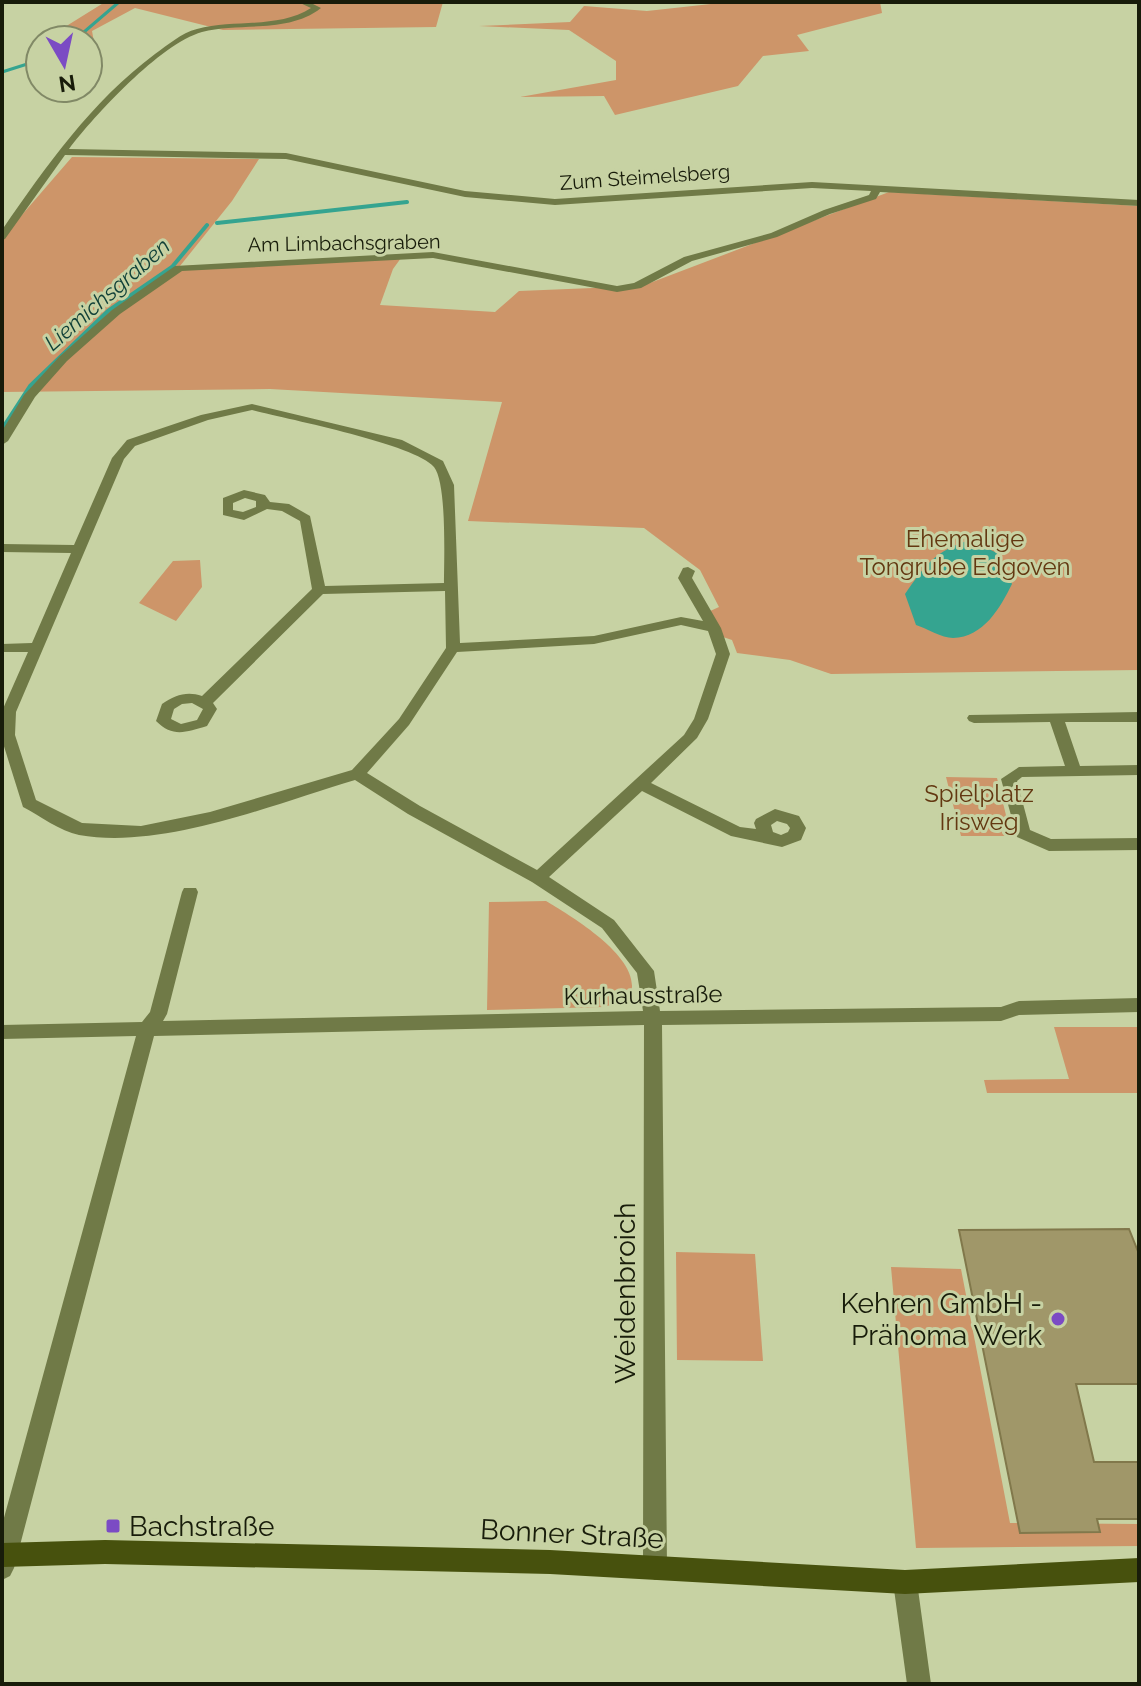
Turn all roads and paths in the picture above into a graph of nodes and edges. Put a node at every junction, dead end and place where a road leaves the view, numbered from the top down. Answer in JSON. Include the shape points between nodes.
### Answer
{"nodes":[{"id":1,"x":302,"y":2,"type":"edge"},
{"id":2,"x":62,"y":152,"type":"junction"},
{"id":3,"x":878,"y":187,"type":"junction"},
{"id":4,"x":1139,"y":203,"type":"edge"},
{"id":5,"x":2,"y":237,"type":"edge"},
{"id":6,"x":2,"y":441,"type":"edge"},
{"id":7,"x":263,"y":505,"type":"dead end"},
{"id":8,"x":2,"y":548,"type":"edge"},
{"id":9,"x":80,"y":549,"type":"junction"},
{"id":10,"x":688,"y":571,"type":"dead end"},
{"id":11,"x":450,"y":587,"type":"junction"},
{"id":12,"x":319,"y":590,"type":"junction"},
{"id":13,"x":714,"y":628,"type":"junction"},
{"id":14,"x":37,"y":647,"type":"junction"},
{"id":15,"x":2,"y":648,"type":"edge"},
{"id":16,"x":453,"y":648,"type":"junction"},
{"id":17,"x":205,"y":702,"type":"dead end"},
{"id":18,"x":1139,"y":717,"type":"edge"},
{"id":19,"x":974,"y":718,"type":"dead end"},
{"id":20,"x":1056,"y":718,"type":"junction"},
{"id":21,"x":1139,"y":770,"type":"edge"},
{"id":22,"x":1074,"y":771,"type":"junction"},
{"id":23,"x":357,"y":774,"type":"junction"},
{"id":24,"x":640,"y":784,"type":"junction"},
{"id":25,"x":802,"y":828,"type":"dead end"},
{"id":26,"x":1139,"y":844,"type":"edge"},
{"id":27,"x":538,"y":878,"type":"junction"},
{"id":28,"x":190,"y":892,"type":"dead end"},
{"id":29,"x":1139,"y":1005,"type":"edge"},
{"id":30,"x":653,"y":1019,"type":"junction"},
{"id":31,"x":147,"y":1029,"type":"junction"},
{"id":32,"x":2,"y":1032,"type":"edge"},
{"id":33,"x":3,"y":1559,"type":"edge"},
{"id":34,"x":655,"y":1568,"type":"junction"},
{"id":35,"x":1139,"y":1570,"type":"edge"},
{"id":36,"x":905,"y":1582,"type":"junction"},
{"id":37,"x":919,"y":1684,"type":"edge"}],
"edges":[{"from":1,"to":2,"type":"street","via":[[317,8],[292,18],[207,29],[184,38],[123,83]]},
{"from":2,"to":3,"type":"street","name":"Zum Steimelsberg","via":[[286,156],[465,194],[555,202],[812,185]]},
{"from":2,"to":5,"type":"street"},
{"from":3,"to":4,"type":"street","name":"Zum Steimelsberg"},
{"from":3,"to":6,"type":"street","name":"Am Limbachsgraben","via":[[873,197],[774,235],[688,259],[637,286],[617,289],[433,255],[179,268],[116,312],[45,377]]},
{"from":7,"to":12,"type":"street","via":[[285,507],[306,519]]},
{"from":8,"to":9,"type":"street"},
{"from":9,"to":11,"type":"street","via":[[118,458],[131,443],[252,407],[398,443],[439,464],[448,485]]},
{"from":9,"to":14,"type":"street"},
{"from":10,"to":13,"type":"street","via":[[685,578]]},
{"from":11,"to":12,"type":"street"},
{"from":11,"to":16,"type":"street"},
{"from":12,"to":17,"type":"street"},
{"from":13,"to":16,"type":"street","via":[[681,621],[594,640]]},
{"from":13,"to":24,"type":"street","via":[[723,654],[701,719],[690,738]]},
{"from":14,"to":15,"type":"street"},
{"from":14,"to":23,"type":"street","via":[[9,712],[8,735],[29,803],[79,829],[141,832],[210,818]]},
{"from":16,"to":23,"type":"street","via":[[404,722]]},
{"from":18,"to":20,"type":"street"},
{"from":19,"to":20,"type":"street"},
{"from":20,"to":22,"type":"street"},
{"from":21,"to":22,"type":"street"},
{"from":22,"to":26,"type":"street","via":[[1019,772],[1009,779],[1023,833],[1049,845]]},
{"from":23,"to":27,"type":"street","name":"Weidenbroich"},
{"from":24,"to":25,"type":"street","via":[[737,832],[766,836],[762,823],[775,815]]},
{"from":24,"to":27,"type":"street"},
{"from":27,"to":30,"type":"street","name":"Weidenbroich","via":[[608,924],[645,971]]},
{"from":28,"to":31,"type":"street","via":[[158,1014]]},
{"from":29,"to":30,"type":"street","name":"Kurhausstraße","via":[[1019,1008],[989,1015]]},
{"from":30,"to":31,"type":"street","name":"Kurhausstraße"},
{"from":30,"to":34,"type":"street","name":"Weidenbroich"},
{"from":31,"to":32,"type":"street","name":"Kurhausstraße"},
{"from":31,"to":33,"type":"street"},
{"from":33,"to":34,"type":"main road","name":"Bonner Straße","via":[[105,1552]]},
{"from":34,"to":36,"type":"main road","name":"Bonner Straße"},
{"from":35,"to":36,"type":"main road","name":"Bonner Straße"},
{"from":36,"to":37,"type":"street"}]}
